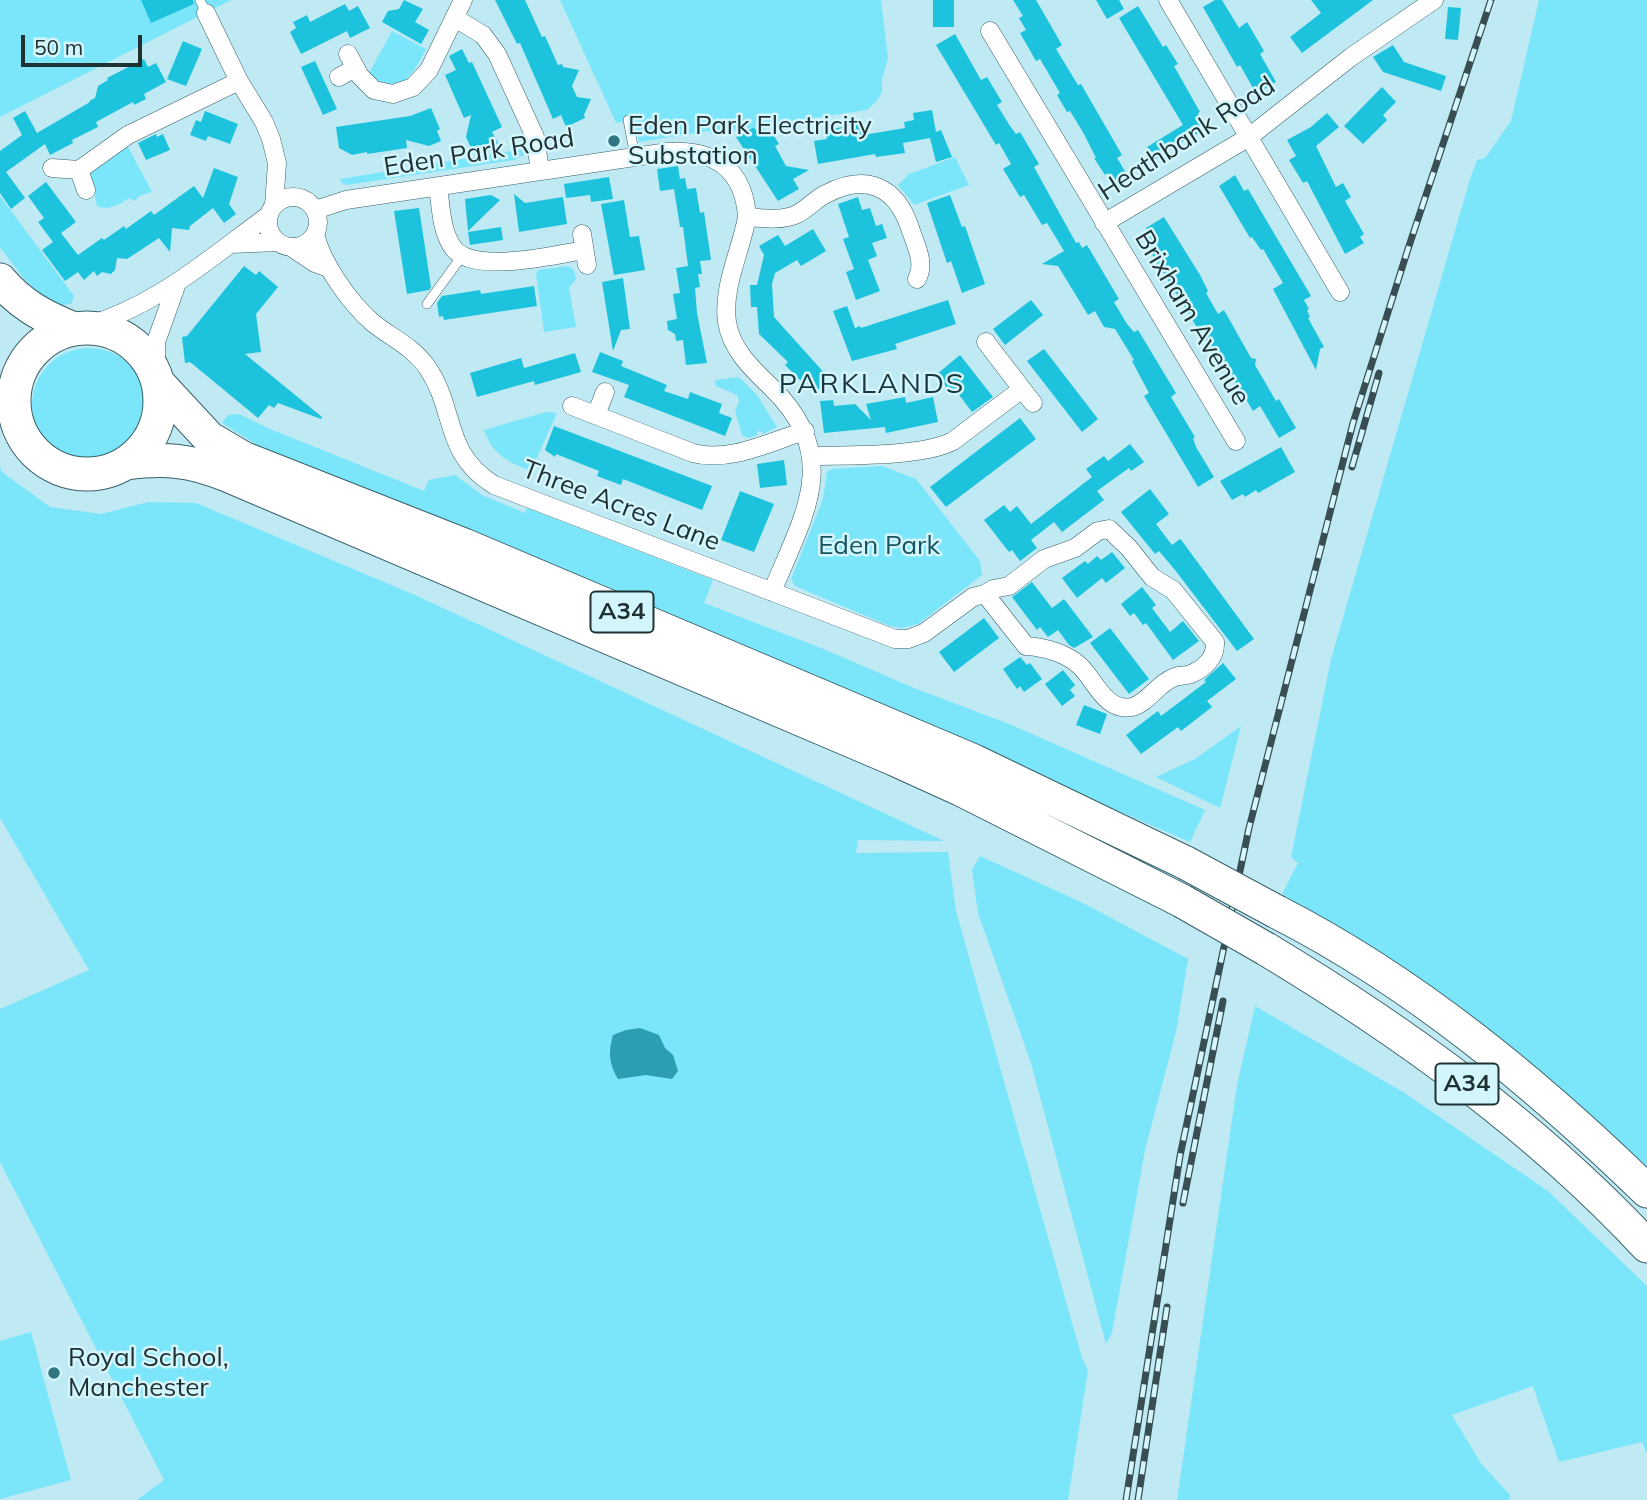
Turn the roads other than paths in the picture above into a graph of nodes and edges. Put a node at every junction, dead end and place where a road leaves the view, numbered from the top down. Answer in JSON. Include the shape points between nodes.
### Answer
{"nodes":[{"id":1,"x":463,"y":0,"type":"edge"},
{"id":2,"x":1168,"y":0,"type":"edge"},
{"id":3,"x":1434,"y":0,"type":"edge"},
{"id":4,"x":203,"y":6,"type":"edge"},
{"id":5,"x":454,"y":18,"type":"junction"},
{"id":6,"x":990,"y":31,"type":"dead end"},
{"id":7,"x":339,"y":77,"type":"dead end"},
{"id":8,"x":239,"y":81,"type":"junction"},
{"id":9,"x":628,"y":120,"type":"dead end"},
{"id":10,"x":1249,"y":136,"type":"junction"},
{"id":11,"x":635,"y":156,"type":"junction"},
{"id":12,"x":277,"y":163,"type":"junction"},
{"id":13,"x":52,"y":168,"type":"dead end"},
{"id":14,"x":79,"y":170,"type":"junction"},
{"id":15,"x":540,"y":171,"type":"junction"},
{"id":16,"x":438,"y":187,"type":"junction"},
{"id":17,"x":86,"y":190,"type":"dead end"},
{"id":18,"x":297,"y":197,"type":"junction"},
{"id":19,"x":315,"y":210,"type":"junction"},
{"id":20,"x":272,"y":211,"type":"junction"},
{"id":21,"x":747,"y":218,"type":"junction"},
{"id":22,"x":1104,"y":223,"type":"junction"},
{"id":23,"x":315,"y":234,"type":"junction"},
{"id":24,"x":230,"y":244,"type":"junction"},
{"id":25,"x":285,"y":244,"type":"junction"},
{"id":26,"x":584,"y":250,"type":"dead end"},
{"id":27,"x":462,"y":256,"type":"junction"},
{"id":28,"x":329,"y":268,"type":"junction"},
{"id":29,"x":917,"y":279,"type":"dead end"},
{"id":30,"x":0,"y":280,"type":"edge"},
{"id":31,"x":177,"y":284,"type":"junction"},
{"id":32,"x":1340,"y":292,"type":"dead end"},
{"id":33,"x":427,"y":304,"type":"dead end"},
{"id":34,"x":79,"y":328,"type":"junction"},
{"id":35,"x":986,"y":342,"type":"dead end"},
{"id":36,"x":0,"y":356,"type":"edge"},
{"id":37,"x":157,"y":379,"type":"junction"},
{"id":38,"x":605,"y":392,"type":"dead end"},
{"id":39,"x":13,"y":404,"type":"junction"},
{"id":40,"x":572,"y":406,"type":"dead end"},
{"id":41,"x":596,"y":415,"type":"junction"},
{"id":42,"x":804,"y":431,"type":"junction"},
{"id":43,"x":1236,"y":441,"type":"dead end"},
{"id":44,"x":812,"y":456,"type":"junction"},
{"id":45,"x":126,"y":463,"type":"junction"},
{"id":46,"x":772,"y":592,"type":"junction"},
{"id":47,"x":985,"y":594,"type":"junction"},
{"id":48,"x":1647,"y":1191,"type":"edge"},
{"id":49,"x":1647,"y":1246,"type":"edge"}],
"edges":[{"from":1,"to":5,"type":"street"},
{"from":2,"to":10,"type":"street"},
{"from":3,"to":10,"type":"street","name":"Heathbank Road"},
{"from":4,"to":8,"type":"street"},
{"from":5,"to":7,"type":"street","via":[[429,70],[414,86],[393,93],[374,90],[352,61]]},
{"from":5,"to":15,"type":"street","via":[[483,35],[497,54],[535,137]]},
{"from":6,"to":22,"type":"street","name":"Brixham Avenue"},
{"from":8,"to":12,"type":"street","via":[[264,122]]},
{"from":8,"to":14,"type":"street","via":[[128,135]]},
{"from":9,"to":11,"type":"lane"},
{"from":10,"to":22,"type":"street","name":"Heathbank Road"},
{"from":10,"to":32,"type":"street"},
{"from":11,"to":15,"type":"street","name":"Eden Park Road"},
{"from":11,"to":21,"type":"street","name":"Eden Park Road","via":[[682,151],[716,159],[731,172],[741,190]]},
{"from":12,"to":18,"type":"street"},
{"from":12,"to":20,"type":"street"},
{"from":13,"to":14,"type":"street"},
{"from":14,"to":17,"type":"street"},
{"from":15,"to":16,"type":"street","name":"Eden Park Road"},
{"from":16,"to":19,"type":"street","name":"Eden Park Road","via":[[346,200]]},
{"from":16,"to":27,"type":"street","via":[[446,233]]},
{"from":18,"to":19,"type":"street"},
{"from":18,"to":20,"type":"street","via":[[284,199]]},
{"from":19,"to":23,"type":"street"},
{"from":20,"to":24,"type":"street"},
{"from":20,"to":25,"type":"street","via":[[270,230]]},
{"from":21,"to":29,"type":"street","via":[[785,218],[825,194],[849,186],[884,189],[899,202],[906,217],[921,264]]},
{"from":21,"to":42,"type":"street","name":"Eden Park Road","via":[[726,301],[730,334],[750,366],[790,407]]},
{"from":22,"to":43,"type":"street","name":"Brixham Avenue"},
{"from":23,"to":25,"type":"street","via":[[305,244]]},
{"from":23,"to":28,"type":"street","name":"Three Acres Lane"},
{"from":24,"to":25,"type":"street"},
{"from":24,"to":31,"type":"street"},
{"from":25,"to":28,"type":"street","name":"Three Acres Lane"},
{"from":26,"to":27,"type":"street","via":[[499,261]]},
{"from":27,"to":33,"type":"lane"},
{"from":28,"to":46,"type":"street","name":"Three Acres Lane","via":[[365,315],[419,357],[440,392],[461,454],[475,472],[494,485]]},
{"from":30,"to":34,"type":"highway","number":"A34","via":[[30,309]]},
{"from":31,"to":34,"type":"street","via":[[133,309]]},
{"from":31,"to":37,"type":"street","via":[[156,342]]},
{"from":34,"to":37,"type":"highway","number":"A34","via":[[104,330],[127,340],[146,357]]},
{"from":34,"to":39,"type":"highway","via":[[52,336],[27,358]]},
{"from":35,"to":44,"type":"street","via":[[1027,396],[943,446]]},
{"from":36,"to":39,"type":"highway","number":"A34"},
{"from":37,"to":45,"type":"highway","number":"A34","via":[[157,423],[146,445]]},
{"from":37,"to":48,"type":"highway","number":"A34","bridge":true,"via":[[209,438],[243,458],[464,545],[974,761],[1186,863],[1314,931],[1444,1017],[1553,1104]]},
{"from":38,"to":41,"type":"street"},
{"from":39,"to":45,"type":"highway","number":"A34","via":[[29,447],[54,467],[86,475]]},
{"from":40,"to":41,"type":"street"},
{"from":41,"to":42,"type":"street","via":[[711,457]]},
{"from":42,"to":44,"type":"street","name":"Eden Park Road"},
{"from":44,"to":46,"type":"street","name":"Eden Park Road","via":[[808,499]]},
{"from":45,"to":49,"type":"highway","number":"A34","bridge":true,"via":[[154,459],[203,465],[894,759],[1182,901],[1417,1046],[1557,1160]]},
{"from":46,"to":47,"type":"street","name":"Three Acres Lane","via":[[903,639],[924,633],[972,597]]},
{"from":47,"to":47,"type":"street","name":"Three Acres Lane","via":[[1009,586],[1044,559],[1108,529],[1152,577],[1173,590],[1215,642],[1215,651],[1212,659],[1191,675],[1174,677],[1135,706],[1120,706],[1102,695],[1079,665],[1046,648],[1026,646]]}]}
